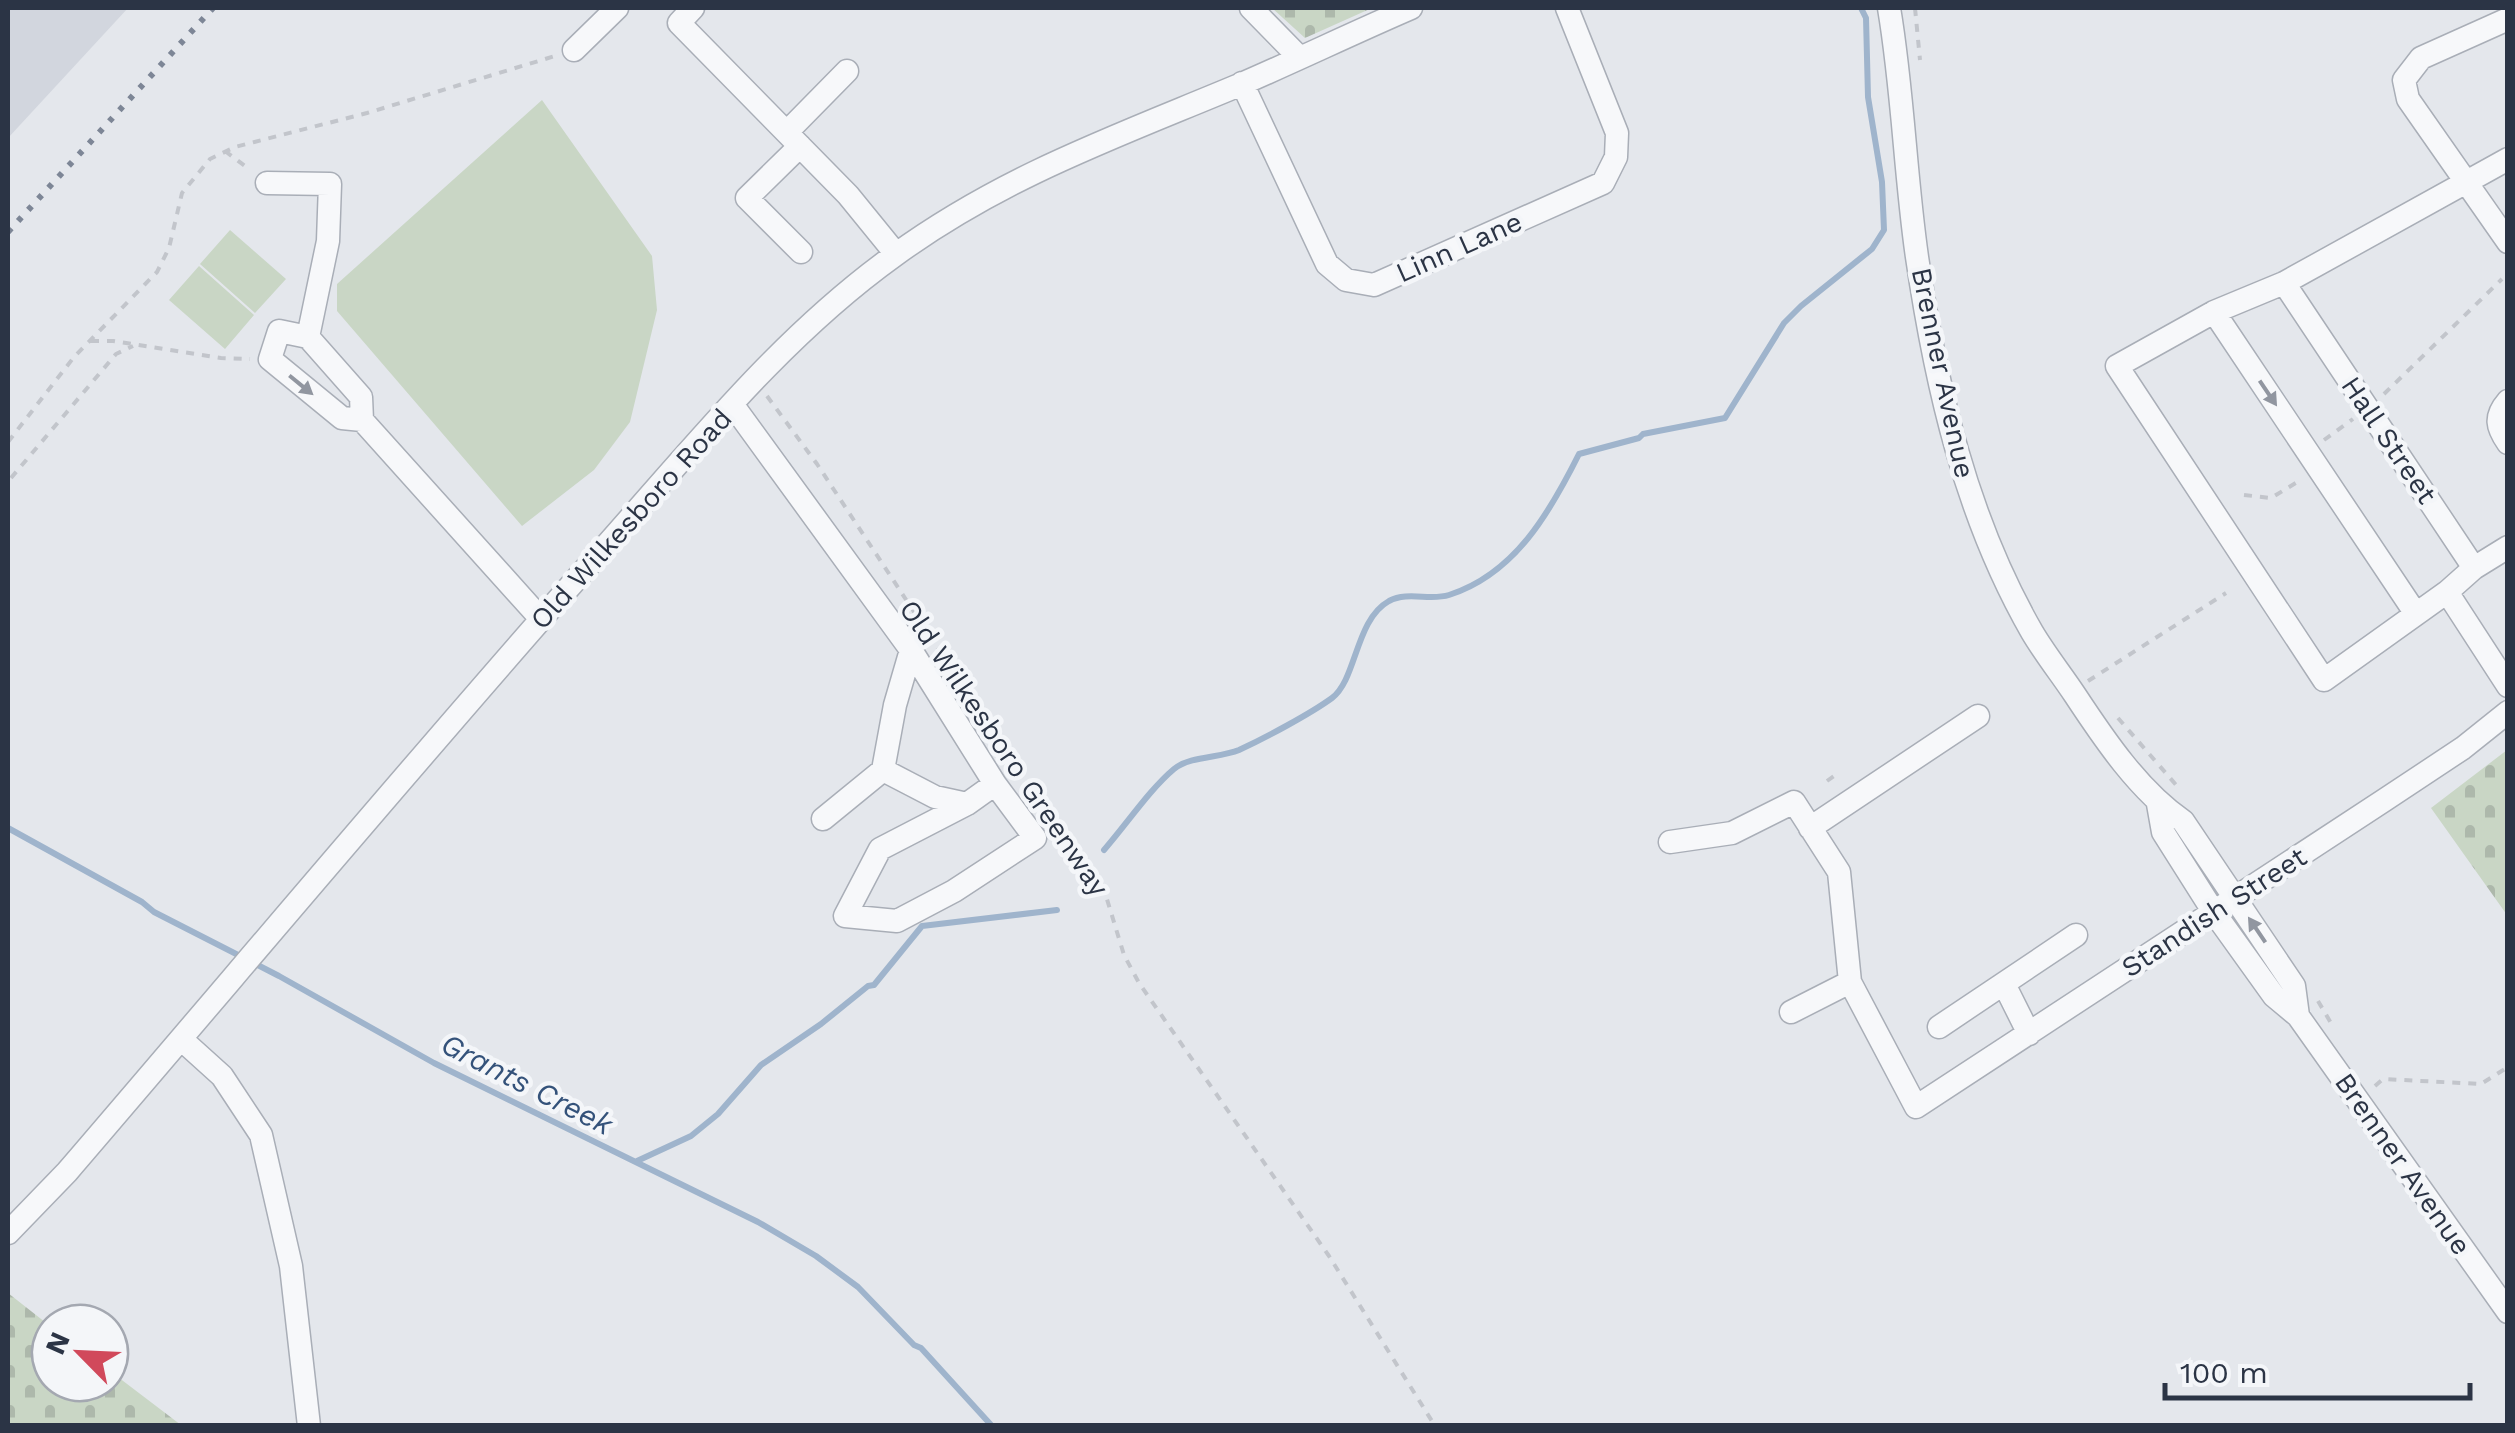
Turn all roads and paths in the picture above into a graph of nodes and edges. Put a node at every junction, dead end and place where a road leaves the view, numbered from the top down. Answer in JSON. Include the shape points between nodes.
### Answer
{"nodes":[{"id":1,"x":617,"y":8,"type":"edge"},
{"id":2,"x":692,"y":8,"type":"edge"},
{"id":3,"x":1251,"y":8,"type":"edge"},
{"id":4,"x":1411,"y":8,"type":"edge"},
{"id":5,"x":1567,"y":8,"type":"edge"},
{"id":6,"x":1889,"y":8,"type":"edge"},
{"id":7,"x":1915,"y":8,"type":"edge"},
{"id":8,"x":2508,"y":19,"type":"edge"},
{"id":9,"x":574,"y":50,"type":"dead end"},
{"id":10,"x":1298,"y":56,"type":"junction"},
{"id":11,"x":1920,"y":60,"type":"dead end"},
{"id":12,"x":847,"y":71,"type":"dead end"},
{"id":13,"x":1242,"y":84,"type":"junction"},
{"id":14,"x":793,"y":139,"type":"junction"},
{"id":15,"x":225,"y":151,"type":"dead end"},
{"id":16,"x":2508,"y":159,"type":"edge"},
{"id":17,"x":2467,"y":182,"type":"junction"},
{"id":18,"x":267,"y":183,"type":"joint"},
{"id":19,"x":2508,"y":242,"type":"edge"},
{"id":20,"x":801,"y":252,"type":"dead end"},
{"id":21,"x":896,"y":254,"type":"junction"},
{"id":22,"x":2502,"y":279,"type":"dead end"},
{"id":23,"x":2284,"y":283,"type":"junction"},
{"id":24,"x":2214,"y":312,"type":"junction"},
{"id":25,"x":308,"y":337,"type":"junction"},
{"id":26,"x":88,"y":341,"type":"dead end"},
{"id":27,"x":133,"y":346,"type":"junction"},
{"id":28,"x":270,"y":359,"type":"junction"},
{"id":29,"x":756,"y":379,"type":"junction"},
{"id":30,"x":2376,"y":400,"type":"dead end"},
{"id":31,"x":2508,"y":401,"type":"edge"},
{"id":32,"x":732,"y":404,"type":"junction"},
{"id":33,"x":2355,"y":418,"type":"dead end"},
{"id":34,"x":362,"y":420,"type":"junction"},
{"id":35,"x":2320,"y":442,"type":"dead end"},
{"id":36,"x":2508,"y":444,"type":"edge"},
{"id":37,"x":11,"y":478,"type":"dead end"},
{"id":38,"x":2300,"y":480,"type":"dead end"},
{"id":39,"x":2244,"y":496,"type":"dead end"},
{"id":40,"x":2508,"y":547,"type":"edge"},
{"id":41,"x":2474,"y":568,"type":"junction"},
{"id":42,"x":2447,"y":592,"type":"junction"},
{"id":43,"x":2226,"y":593,"type":"dead end"},
{"id":44,"x":2416,"y":614,"type":"junction"},
{"id":45,"x":541,"y":619,"type":"junction"},
{"id":46,"x":911,"y":650,"type":"junction"},
{"id":47,"x":2088,"y":680,"type":"dead end"},
{"id":48,"x":2508,"y":686,"type":"edge"},
{"id":49,"x":2112,"y":710,"type":"dead end"},
{"id":50,"x":2508,"y":712,"type":"edge"},
{"id":51,"x":1978,"y":716,"type":"dead end"},
{"id":52,"x":883,"y":770,"type":"junction"},
{"id":53,"x":1838,"y":773,"type":"dead end"},
{"id":54,"x":1827,"y":781,"type":"dead end"},
{"id":55,"x":995,"y":784,"type":"junction"},
{"id":56,"x":2180,"y":791,"type":"dead end"},
{"id":57,"x":968,"y":804,"type":"junction"},
{"id":58,"x":2158,"y":804,"type":"junction"},
{"id":59,"x":822,"y":819,"type":"dead end"},
{"id":60,"x":1810,"y":828,"type":"junction"},
{"id":61,"x":1670,"y":842,"type":"dead end"},
{"id":62,"x":2235,"y":898,"type":"junction"},
{"id":63,"x":2213,"y":911,"type":"junction"},
{"id":64,"x":2076,"y":935,"type":"dead end"},
{"id":65,"x":1850,"y":982,"type":"junction"},
{"id":66,"x":2004,"y":984,"type":"junction"},
{"id":67,"x":1791,"y":1012,"type":"dead end"},
{"id":68,"x":2298,"y":1016,"type":"junction"},
{"id":69,"x":1939,"y":1027,"type":"dead end"},
{"id":70,"x":2029,"y":1034,"type":"junction"},
{"id":71,"x":181,"y":1039,"type":"junction"},
{"id":72,"x":2508,"y":1067,"type":"edge"},
{"id":73,"x":2372,"y":1088,"type":"dead end"},
{"id":74,"x":8,"y":1233,"type":"edge"},
{"id":75,"x":2508,"y":1312,"type":"edge"},
{"id":76,"x":309,"y":1426,"type":"edge"},
{"id":77,"x":1435,"y":1426,"type":"edge"}],
"edges":[{"from":1,"to":9,"type":"street"},
{"from":2,"to":14,"type":"street","via":[[679,23]]},
{"from":3,"to":10,"type":"street"},
{"from":4,"to":10,"type":"street","name":"Old Wilkesboro Road"},
{"from":5,"to":13,"type":"street","name":"Linn Lane","via":[[1617,133],[1616,158],[1603,183],[1374,285],[1346,280],[1327,264]]},
{"from":6,"to":58,"type":"street","name":"Brenner Avenue","via":[[1920,276],[1949,428],[1972,500],[2033,633]]},
{"from":7,"to":11,"type":"path"},
{"from":8,"to":17,"type":"street","via":[[2421,58],[2404,80],[2408,98]]},
{"from":10,"to":13,"type":"street","name":"Old Wilkesboro Road"},
{"from":12,"to":14,"type":"street"},
{"from":13,"to":21,"type":"street","name":"Old Wilkesboro Road","via":[[999,188]]},
{"from":14,"to":20,"type":"street","via":[[747,198]]},
{"from":14,"to":21,"type":"street"},
{"from":15,"to":18,"type":"path"},
{"from":16,"to":17,"type":"street"},
{"from":17,"to":19,"type":"street"},
{"from":17,"to":23,"type":"street"},
{"from":18,"to":25,"type":"street","via":[[330,184],[328,242]]},
{"from":21,"to":29,"type":"street","name":"Old Wilkesboro Road","via":[[828,306]]},
{"from":22,"to":30,"type":"path"},
{"from":23,"to":24,"type":"street"},
{"from":23,"to":41,"type":"street","name":"Hall Street"},
{"from":24,"to":44,"type":"street","one_way":true},
{"from":24,"to":44,"type":"street","via":[[2117,366],[2324,680]]},
{"from":25,"to":28,"type":"street","via":[[279,332]]},
{"from":25,"to":34,"type":"street","via":[[361,398]]},
{"from":26,"to":27,"type":"path"},
{"from":27,"to":28,"type":"path"},
{"from":27,"to":37,"type":"path","via":[[116,354]]},
{"from":28,"to":34,"type":"street","one_way":true,"via":[[342,418]]},
{"from":29,"to":32,"type":"street","name":"Old Wilkesboro Road"},
{"from":29,"to":77,"type":"path","name":"Old Wilkesboro Greenway","via":[[1106,896],[1138,982],[1329,1256]]},
{"from":31,"to":36,"type":"street","via":[[2498,428]]},
{"from":32,"to":45,"type":"street","name":"Old Wilkesboro Road"},
{"from":32,"to":46,"type":"street"},
{"from":33,"to":35,"type":"path"},
{"from":34,"to":45,"type":"street"},
{"from":38,"to":39,"type":"path","via":[[2271,498]]},
{"from":40,"to":41,"type":"street"},
{"from":41,"to":42,"type":"street"},
{"from":42,"to":44,"type":"street"},
{"from":42,"to":48,"type":"street"},
{"from":43,"to":47,"type":"path"},
{"from":45,"to":71,"type":"street","name":"Old Wilkesboro Road"},
{"from":46,"to":52,"type":"street"},
{"from":46,"to":55,"type":"street"},
{"from":49,"to":56,"type":"path"},
{"from":50,"to":62,"type":"street","name":"Standish Street"},
{"from":51,"to":60,"type":"street"},
{"from":52,"to":57,"type":"street","via":[[935,798]]},
{"from":52,"to":59,"type":"street"},
{"from":53,"to":54,"type":"path"},
{"from":55,"to":57,"type":"street"},
{"from":55,"to":57,"type":"street","via":[[1035,838],[897,922],[846,916],[880,850]]},
{"from":58,"to":62,"type":"street","name":"Brenner Avenue","via":[[2183,821]]},
{"from":58,"to":63,"type":"street","name":"Brenner Avenue","via":[[2163,832]]},
{"from":60,"to":61,"type":"street","via":[[1794,802],[1732,832]]},
{"from":60,"to":65,"type":"street","via":[[1839,872]]},
{"from":62,"to":63,"type":"street","name":"Standish Street"},
{"from":68,"to":62,"type":"street","name":"Brenner Avenue","one_way":true,"via":[[2294,986]]},
{"from":63,"to":68,"type":"street","name":"Brenner Avenue","via":[[2274,996]]},
{"from":63,"to":70,"type":"street","name":"Standish Street"},
{"from":64,"to":66,"type":"street"},
{"from":65,"to":67,"type":"street"},
{"from":65,"to":70,"type":"street","name":"Standish Street","via":[[1916,1107]]},
{"from":66,"to":69,"type":"street"},
{"from":66,"to":70,"type":"street"},
{"from":68,"to":75,"type":"street","name":"Brenner Avenue"},
{"from":71,"to":74,"type":"street","name":"Old Wilkesboro Road"},
{"from":71,"to":76,"type":"street","via":[[222,1076],[261,1135],[291,1266]]},
{"from":72,"to":73,"type":"path","via":[[2481,1084],[2382,1080]]}]}
